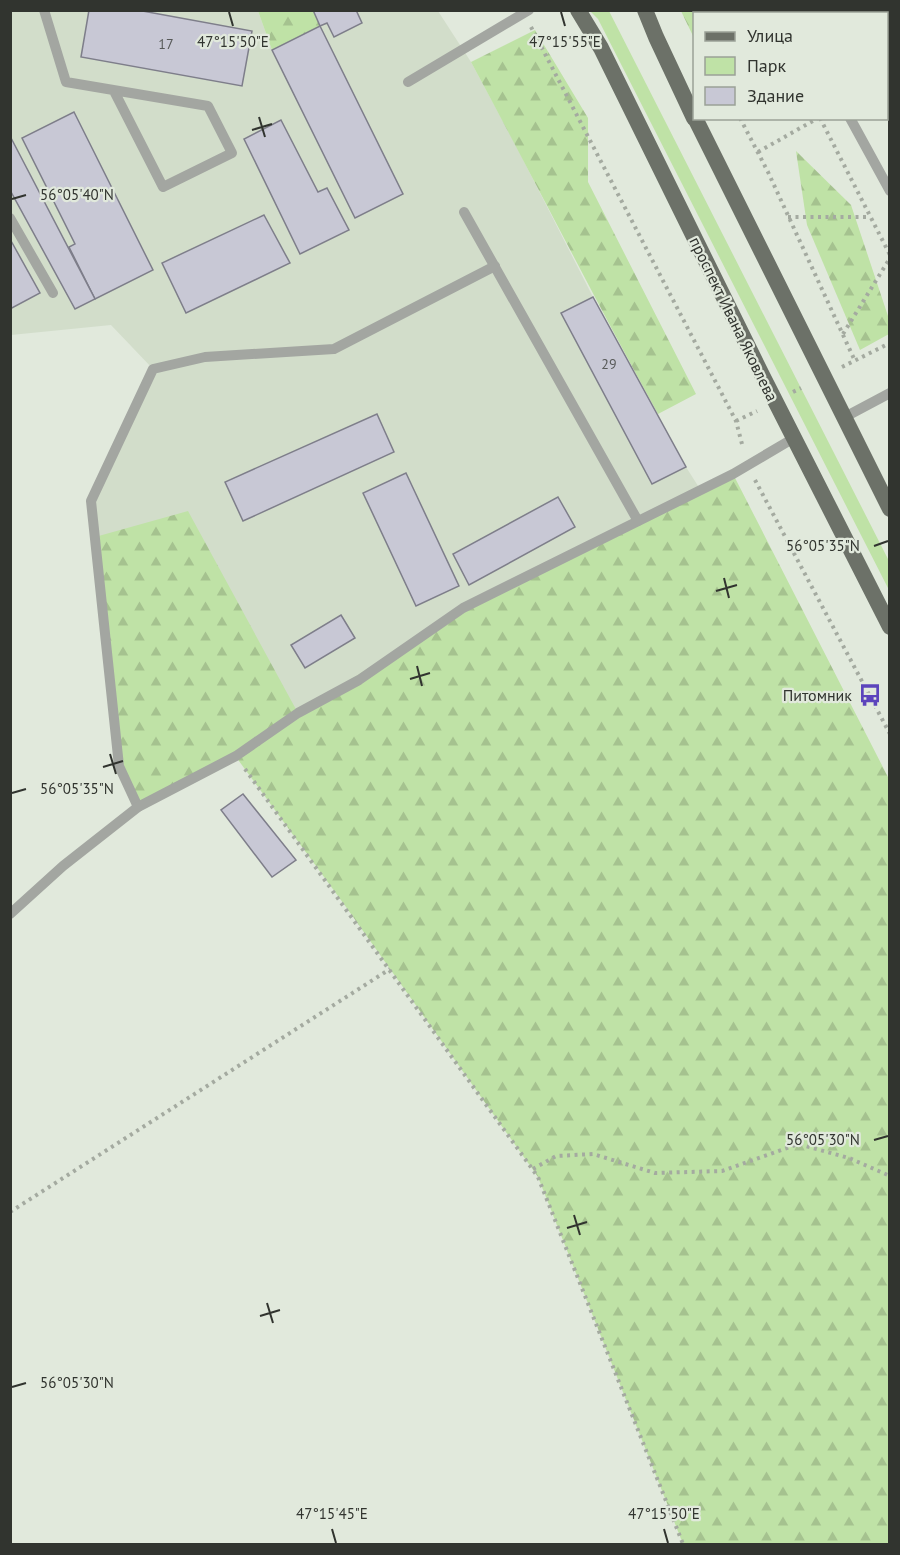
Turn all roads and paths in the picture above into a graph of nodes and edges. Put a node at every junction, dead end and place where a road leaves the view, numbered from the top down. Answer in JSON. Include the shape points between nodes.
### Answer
{"nodes":[{"id":1,"x":44,"y":10,"type":"edge"},
{"id":2,"x":578,"y":10,"type":"edge"},
{"id":3,"x":645,"y":10,"type":"edge"},
{"id":4,"x":526,"y":12,"type":"edge"},
{"id":5,"x":408,"y":82,"type":"dead end"},
{"id":6,"x":114,"y":90,"type":"junction"},
{"id":7,"x":693,"y":114,"type":"edge"},
{"id":8,"x":696,"y":120,"type":"edge"},
{"id":9,"x":741,"y":120,"type":"edge"},
{"id":10,"x":815,"y":120,"type":"edge"},
{"id":11,"x":820,"y":120,"type":"edge"},
{"id":12,"x":851,"y":120,"type":"edge"},
{"id":13,"x":758,"y":152,"type":"junction"},
{"id":14,"x":890,"y":191,"type":"edge"},
{"id":15,"x":464,"y":212,"type":"dead end"},
{"id":16,"x":788,"y":217,"type":"junction"},
{"id":17,"x":10,"y":218,"type":"edge"},
{"id":18,"x":870,"y":218,"type":"junction"},
{"id":19,"x":890,"y":256,"type":"edge"},
{"id":20,"x":495,"y":266,"type":"junction"},
{"id":21,"x":53,"y":293,"type":"dead end"},
{"id":22,"x":843,"y":335,"type":"junction"},
{"id":23,"x":890,"y":343,"type":"edge"},
{"id":24,"x":855,"y":360,"type":"junction"},
{"id":25,"x":837,"y":370,"type":"dead end"},
{"id":26,"x":890,"y":393,"type":"edge"},
{"id":27,"x":757,"y":411,"type":"dead end"},
{"id":28,"x":843,"y":418,"type":"junction"},
{"id":29,"x":736,"y":421,"type":"junction"},
{"id":30,"x":794,"y":438,"type":"junction"},
{"id":31,"x":748,"y":466,"type":"junction"},
{"id":32,"x":890,"y":509,"type":"edge"},
{"id":33,"x":638,"y":521,"type":"junction"},
{"id":34,"x":890,"y":627,"type":"edge"},
{"id":35,"x":890,"y":734,"type":"edge"},
{"id":36,"x":236,"y":756,"type":"junction"},
{"id":37,"x":138,"y":807,"type":"junction"},
{"id":38,"x":10,"y":914,"type":"edge"},
{"id":39,"x":390,"y":969,"type":"junction"},
{"id":40,"x":533,"y":1169,"type":"junction"},
{"id":41,"x":890,"y":1176,"type":"edge"},
{"id":42,"x":10,"y":1212,"type":"edge"},
{"id":43,"x":683,"y":1545,"type":"edge"}],
"edges":[{"from":1,"to":6,"type":"lane","via":[[66,82]]},
{"from":2,"to":30,"type":"main road","name":"проспект Ивана Яковлева","via":[[601,48]]},
{"from":3,"to":7,"type":"main road"},
{"from":4,"to":5,"type":"lane"},
{"from":4,"to":29,"type":"path"},
{"from":6,"to":6,"type":"lane","via":[[163,187],[232,153],[208,106]]},
{"from":8,"to":28,"type":"main road"},
{"from":9,"to":13,"type":"path"},
{"from":10,"to":13,"type":"path"},
{"from":11,"to":18,"type":"path"},
{"from":12,"to":14,"type":"lane"},
{"from":13,"to":16,"type":"path"},
{"from":15,"to":20,"type":"lane"},
{"from":16,"to":18,"type":"path"},
{"from":16,"to":22,"type":"path"},
{"from":17,"to":21,"type":"lane"},
{"from":18,"to":19,"type":"path"},
{"from":19,"to":22,"type":"path"},
{"from":20,"to":33,"type":"lane"},
{"from":20,"to":37,"type":"lane","via":[[334,349],[206,357],[153,369],[91,501],[119,766]]},
{"from":22,"to":24,"type":"path"},
{"from":23,"to":24,"type":"path"},
{"from":24,"to":25,"type":"path"},
{"from":26,"to":28,"type":"lane"},
{"from":27,"to":29,"type":"path"},
{"from":28,"to":32,"type":"main road"},
{"from":29,"to":31,"type":"path"},
{"from":30,"to":31,"type":"lane"},
{"from":30,"to":34,"type":"main road","name":"проспект Ивана Яковлева"},
{"from":31,"to":33,"type":"lane"},
{"from":31,"to":35,"type":"path"},
{"from":33,"to":36,"type":"lane","via":[[463,608],[359,680],[298,713]]},
{"from":36,"to":37,"type":"lane"},
{"from":36,"to":39,"type":"path"},
{"from":37,"to":38,"type":"lane"},
{"from":39,"to":40,"type":"path"},
{"from":39,"to":42,"type":"path"},
{"from":40,"to":41,"type":"path","via":[[556,1156],[593,1154],[655,1173],[722,1171],[798,1144],[849,1158]]},
{"from":40,"to":43,"type":"path"}]}
